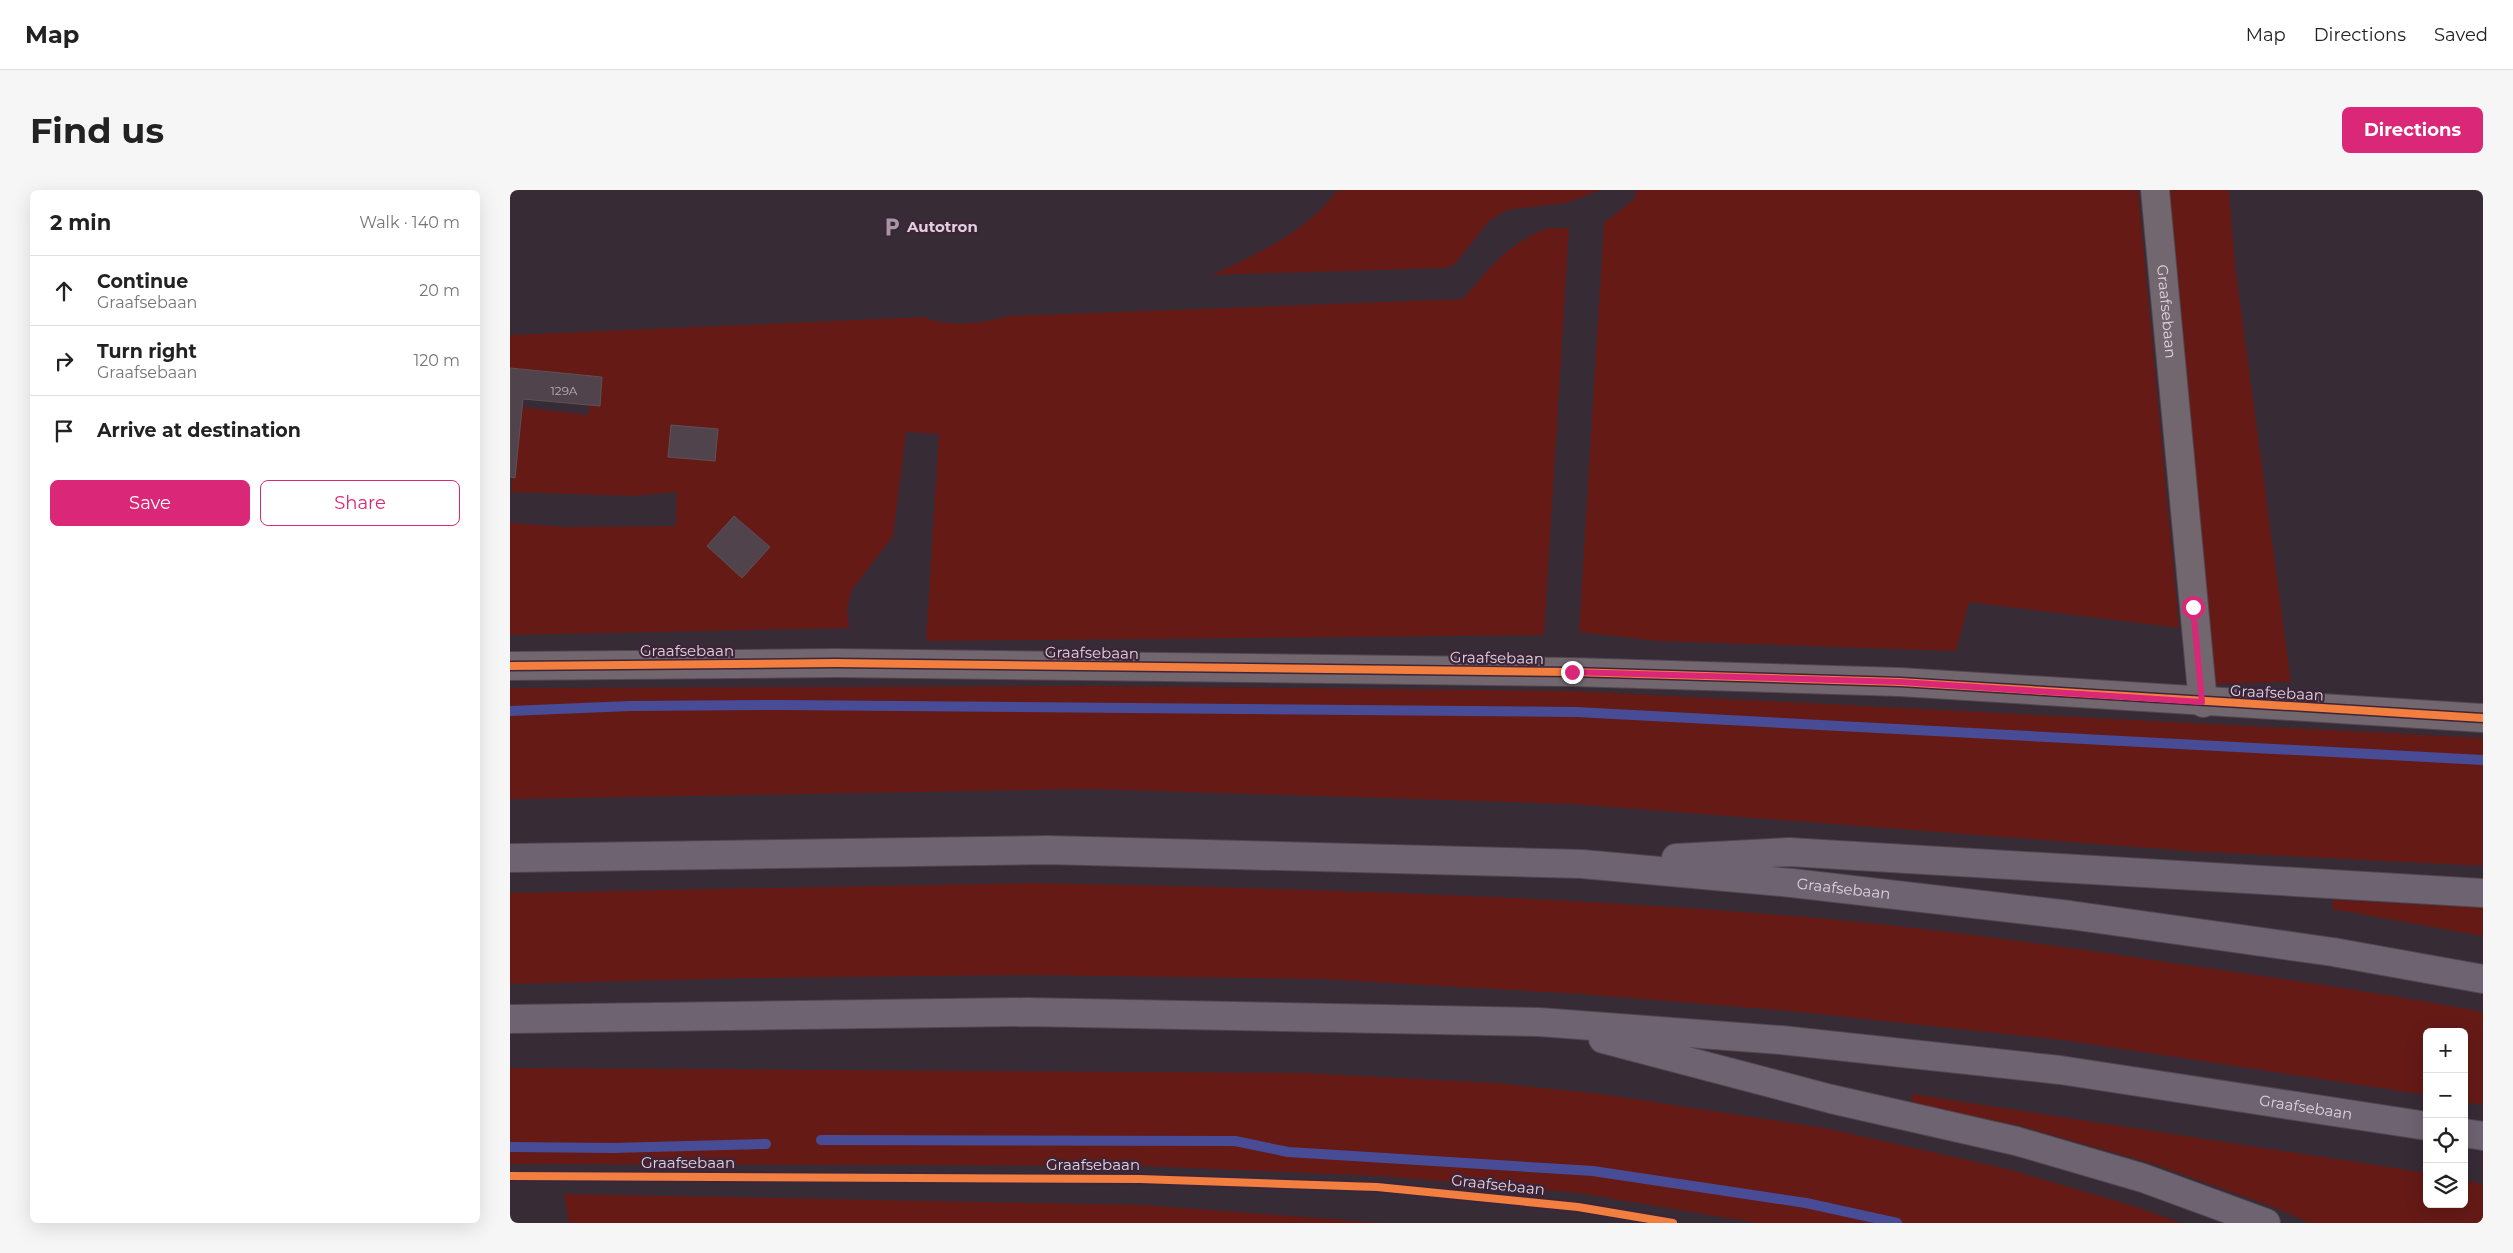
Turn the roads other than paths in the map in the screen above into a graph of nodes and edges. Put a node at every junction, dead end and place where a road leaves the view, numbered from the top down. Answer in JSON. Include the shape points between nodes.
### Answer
{"nodes":[{"id":1,"x":2155,"y":190,"type":"edge"},
{"id":2,"x":510,"y":666,"type":"edge"},
{"id":3,"x":2202,"y":702,"type":"junction"},
{"id":4,"x":2483,"y":718,"type":"edge"},
{"id":5,"x":510,"y":858,"type":"edge"},
{"id":6,"x":1582,"y":864,"type":"junction"},
{"id":7,"x":2483,"y":893,"type":"edge"},
{"id":8,"x":2483,"y":979,"type":"edge"},
{"id":9,"x":510,"y":1019,"type":"edge"},
{"id":10,"x":1539,"y":1022,"type":"junction"},
{"id":11,"x":2423,"y":1125,"type":"edge"},
{"id":12,"x":2468,"y":1134,"type":"edge"},
{"id":13,"x":2483,"y":1136,"type":"edge"},
{"id":14,"x":2266,"y":1223,"type":"edge"}],
"edges":[{"from":1,"to":3,"type":"street","name":"Graafsebaan"},
{"from":2,"to":3,"type":"street","name":"Graafsebaan","via":[[835,664],[1572,672],[1900,682]]},
{"from":3,"to":4,"type":"street","name":"Graafsebaan"},
{"from":5,"to":6,"type":"highway","name":"Graafsebaan","via":[[1048,850]]},
{"from":6,"to":7,"type":"highway","via":[[1789,852]]},
{"from":6,"to":8,"type":"highway","name":"Graafsebaan","via":[[1792,882],[2070,915],[2333,952]]},
{"from":9,"to":10,"type":"highway","name":"Graafsebaan","via":[[1027,1012]]},
{"from":10,"to":11,"type":"highway","name":"Graafsebaan","via":[[1781,1040],[2060,1070]]},
{"from":10,"to":14,"type":"highway","via":[[1831,1099],[2016,1141],[2144,1178]]},
{"from":12,"to":13,"type":"highway"}]}
